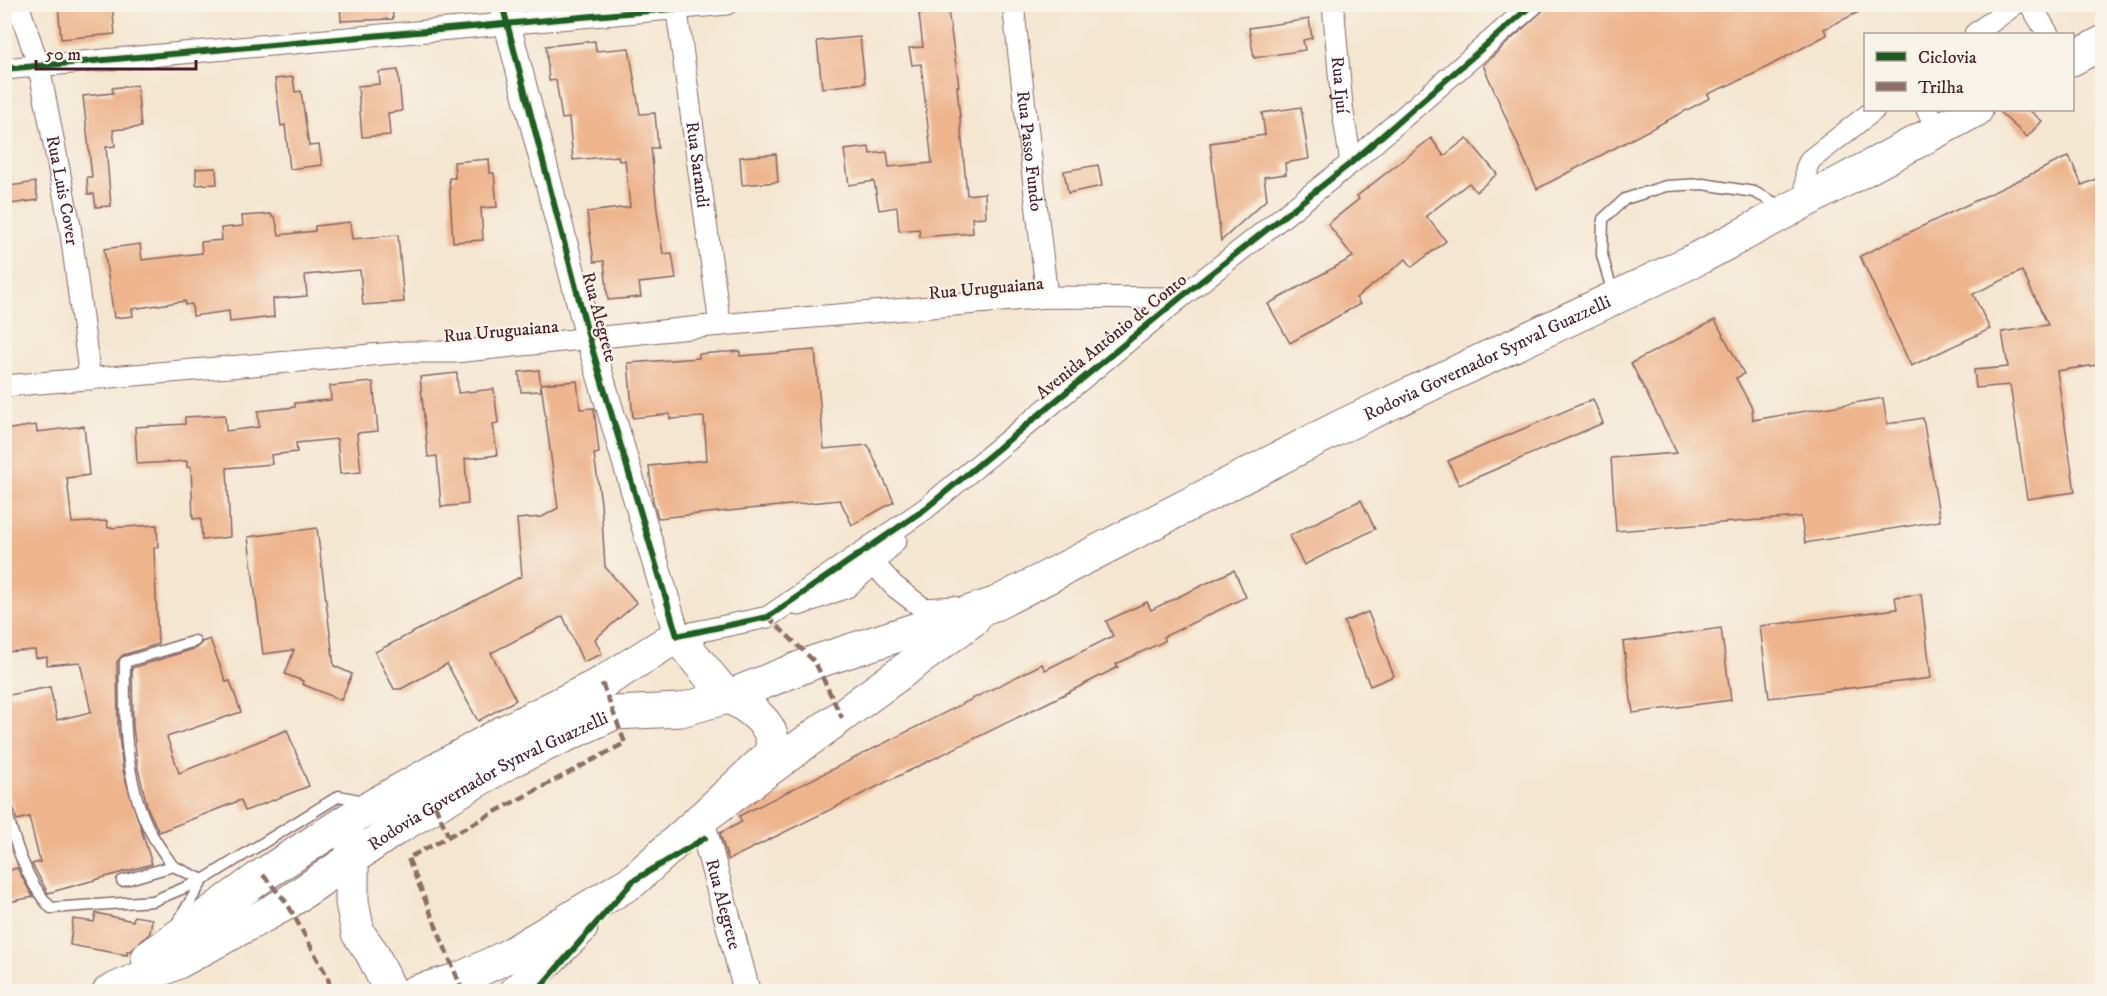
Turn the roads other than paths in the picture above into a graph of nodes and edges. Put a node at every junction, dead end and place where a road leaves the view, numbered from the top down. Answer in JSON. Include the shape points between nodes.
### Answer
{"nodes":[{"id":1,"x":18,"y":4,"type":"edge"},
{"id":2,"x":727,"y":4,"type":"edge"},
{"id":3,"x":1012,"y":4,"type":"edge"},
{"id":4,"x":1333,"y":4,"type":"edge"},
{"id":5,"x":1533,"y":4,"type":"edge"},
{"id":6,"x":2015,"y":4,"type":"edge"},
{"id":7,"x":2030,"y":4,"type":"edge"},
{"id":8,"x":677,"y":7,"type":"edge"},
{"id":9,"x":505,"y":15,"type":"edge"},
{"id":10,"x":1976,"y":33,"type":"edge"},
{"id":11,"x":2047,"y":33,"type":"edge"},
{"id":12,"x":2103,"y":42,"type":"edge"},
{"id":13,"x":2074,"y":58,"type":"edge"},
{"id":14,"x":39,"y":66,"type":"junction"},
{"id":15,"x":4,"y":69,"type":"edge"},
{"id":16,"x":1873,"y":111,"type":"edge"},
{"id":17,"x":1971,"y":111,"type":"edge"},
{"id":18,"x":1933,"y":119,"type":"edge"},
{"id":19,"x":1351,"y":163,"type":"junction"},
{"id":20,"x":1796,"y":204,"type":"junction"},
{"id":21,"x":1047,"y":297,"type":"junction"},
{"id":22,"x":1180,"y":298,"type":"junction"},
{"id":23,"x":1614,"y":298,"type":"junction"},
{"id":24,"x":720,"y":325,"type":"junction"},
{"id":25,"x":589,"y":338,"type":"junction"},
{"id":26,"x":90,"y":379,"type":"junction"},
{"id":27,"x":4,"y":386,"type":"edge"},
{"id":28,"x":925,"y":509,"type":"junction"},
{"id":29,"x":874,"y":564,"type":"junction"},
{"id":30,"x":995,"y":604,"type":"junction"},
{"id":31,"x":768,"y":617,"type":"junction"},
{"id":32,"x":677,"y":636,"type":"junction"},
{"id":33,"x":195,"y":641,"type":"dead end"},
{"id":34,"x":726,"y":697,"type":"junction"},
{"id":35,"x":4,"y":803,"type":"edge"},
{"id":36,"x":364,"y":811,"type":"junction"},
{"id":37,"x":701,"y":819,"type":"junction"},
{"id":38,"x":353,"y":856,"type":"junction"},
{"id":39,"x":173,"y":866,"type":"junction"},
{"id":40,"x":203,"y":880,"type":"junction"},
{"id":41,"x":122,"y":881,"type":"dead end"},
{"id":42,"x":633,"y":881,"type":"junction"},
{"id":43,"x":162,"y":948,"type":"junction"},
{"id":44,"x":104,"y":992,"type":"edge"},
{"id":45,"x":109,"y":992,"type":"edge"},
{"id":46,"x":391,"y":992,"type":"edge"},
{"id":47,"x":415,"y":992,"type":"edge"},
{"id":48,"x":516,"y":992,"type":"edge"},
{"id":49,"x":747,"y":992,"type":"edge"}],
"edges":[{"from":1,"to":14,"type":"street","name":"Rua Luis Cover"},
{"from":2,"to":8,"type":"street"},
{"from":3,"to":21,"type":"street","name":"Rua Passo Fundo"},
{"from":4,"to":19,"type":"street","name":"Rua Ijuí"},
{"from":5,"to":19,"type":"street","name":"Avenida Antônio de Conto"},
{"from":6,"to":10,"type":"street"},
{"from":7,"to":11,"type":"street"},
{"from":8,"to":9,"type":"street"},
{"from":8,"to":24,"type":"street","name":"Rua Sarandi"},
{"from":9,"to":14,"type":"street"},
{"from":9,"to":25,"type":"street","name":"Rua Alegrete"},
{"from":12,"to":13,"type":"main road"},
{"from":14,"to":15,"type":"street"},
{"from":14,"to":26,"type":"street","name":"Rua Luis Cover","via":[[70,226]]},
{"from":16,"to":20,"type":"street","via":[[1810,160]]},
{"from":17,"to":18,"type":"main road","name":"Rodovia Governador Synval Guazzelli"},
{"from":18,"to":20,"type":"main road","name":"Rodovia Governador Synval Guazzelli"},
{"from":19,"to":22,"type":"street","name":"Avenida Antônio de Conto"},
{"from":20,"to":23,"type":"main road","name":"Rodovia Governador Synval Guazzelli","via":[[1699,258]]},
{"from":20,"to":23,"type":"lane","via":[[1702,184],[1666,186],[1625,199],[1603,219],[1602,255]]},
{"from":21,"to":22,"type":"street","name":"Rua Uruguaiana"},
{"from":21,"to":24,"type":"street","name":"Rua Uruguaiana"},
{"from":22,"to":28,"type":"street","name":"Avenida Antônio de Conto"},
{"from":23,"to":30,"type":"main road","name":"Rodovia Governador Synval Guazzelli","via":[[1342,426]]},
{"from":24,"to":25,"type":"street","name":"Rua Uruguaiana"},
{"from":25,"to":26,"type":"street","name":"Rua Uruguaiana"},
{"from":25,"to":32,"type":"street","name":"Rua Alegrete"},
{"from":26,"to":27,"type":"street","name":"Rua Uruguaiana"},
{"from":28,"to":29,"type":"street"},
{"from":28,"to":31,"type":"street","name":"Avenida Antônio de Conto"},
{"from":29,"to":30,"type":"street","via":[[924,609]]},
{"from":29,"to":31,"type":"street","via":[[847,587]]},
{"from":30,"to":34,"type":"main road","name":"Rodovia Governador Synval Guazzelli","via":[[816,662]]},
{"from":30,"to":37,"type":"main road","name":"Rodovia Governador Synval Guazzelli"},
{"from":31,"to":32,"type":"street","name":"Avenida Antônio de Conto"},
{"from":32,"to":34,"type":"main road"},
{"from":32,"to":36,"type":"main road","via":[[602,683],[500,734]]},
{"from":33,"to":39,"type":"lane","via":[[125,662],[124,715],[134,790],[150,831]]},
{"from":34,"to":37,"type":"main road","via":[[737,700],[764,723],[772,738],[770,755]]},
{"from":34,"to":38,"type":"main road","name":"Rodovia Governador Synval Guazzelli","via":[[681,710],[614,713],[512,760]]},
{"from":35,"to":40,"type":"lane","via":[[39,895],[51,908],[153,901]]},
{"from":36,"to":38,"type":"main road"},
{"from":36,"to":40,"type":"lane","via":[[339,796]]},
{"from":36,"to":43,"type":"main road","via":[[263,875]]},
{"from":37,"to":42,"type":"main road","name":"Rodovia Governador Synval Guazzelli"},
{"from":37,"to":49,"type":"street","name":"Rua Alegrete"},
{"from":38,"to":45,"type":"main road","name":"Rodovia Governador Synval Guazzelli","via":[[287,903],[178,962]]},
{"from":38,"to":46,"type":"main road","via":[[352,902],[358,933]]},
{"from":39,"to":40,"type":"lane"},
{"from":39,"to":41,"type":"lane"},
{"from":40,"to":43,"type":"lane"},
{"from":42,"to":47,"type":"main road","name":"Rodovia Governador Synval Guazzelli","via":[[506,957],[460,979]]},
{"from":42,"to":48,"type":"main road"},
{"from":43,"to":44,"type":"main road"}]}
